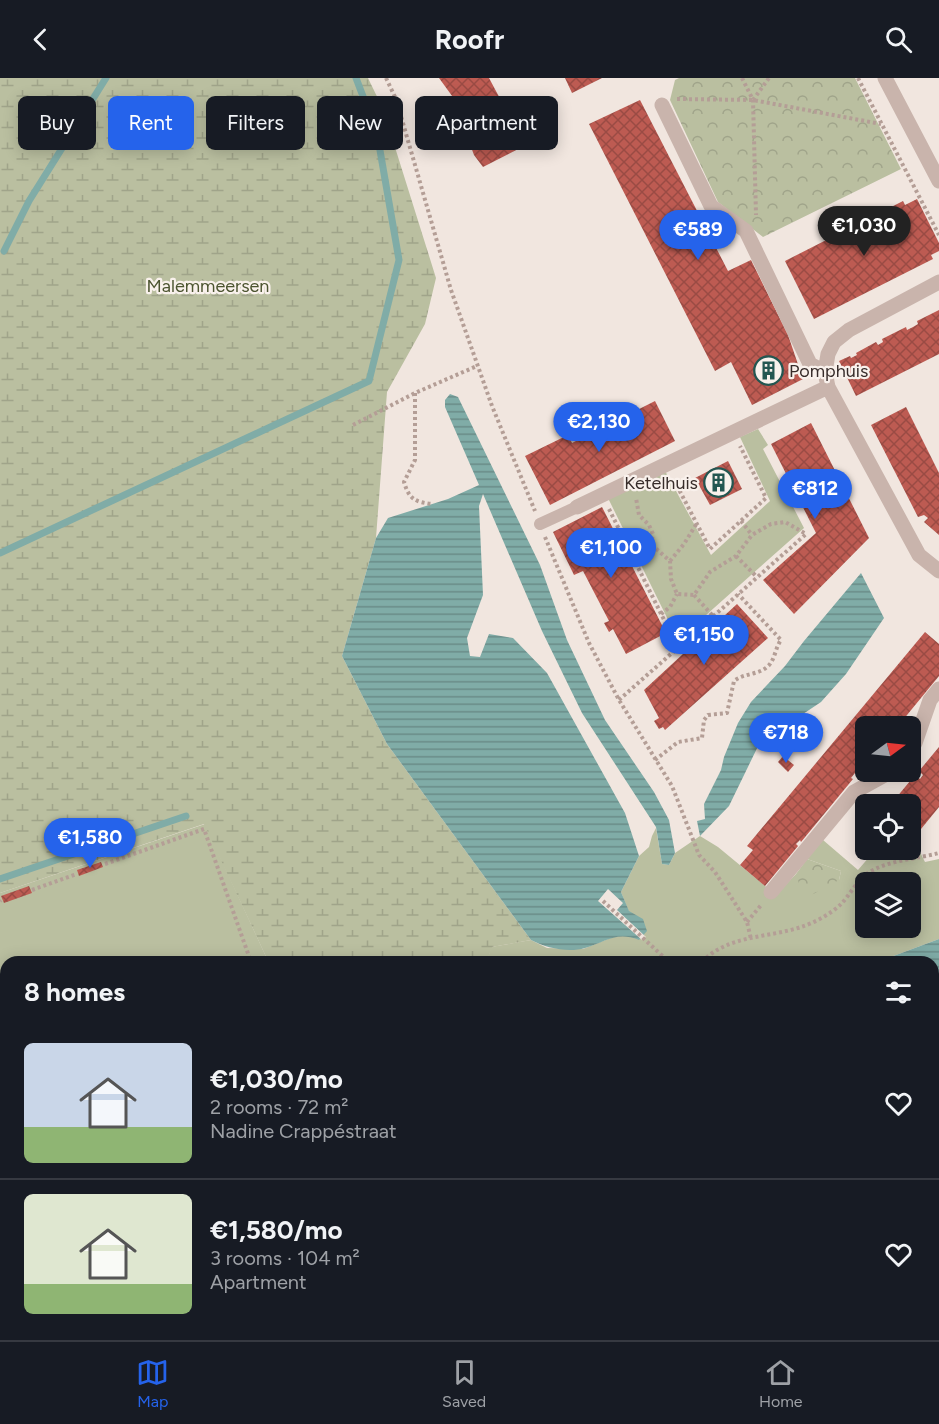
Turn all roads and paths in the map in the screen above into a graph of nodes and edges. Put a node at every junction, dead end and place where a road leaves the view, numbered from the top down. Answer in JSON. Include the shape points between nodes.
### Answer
{"nodes":[{"id":1,"x":742,"y":78,"type":"edge"},
{"id":2,"x":769,"y":78,"type":"edge"},
{"id":3,"x":858,"y":78,"type":"edge"},
{"id":4,"x":885,"y":78,"type":"edge"},
{"id":5,"x":753,"y":100,"type":"junction"},
{"id":6,"x":662,"y":105,"type":"joint"},
{"id":7,"x":881,"y":124,"type":"junction"},
{"id":8,"x":939,"y":181,"type":"edge"},
{"id":9,"x":746,"y":231,"type":"junction"},
{"id":10,"x":939,"y":235,"type":"edge"},
{"id":11,"x":715,"y":246,"type":"dead end"},
{"id":12,"x":939,"y":282,"type":"edge"},
{"id":13,"x":477,"y":366,"type":"dead end"},
{"id":14,"x":825,"y":372,"type":"junction"},
{"id":15,"x":828,"y":387,"type":"junction"},
{"id":16,"x":415,"y":393,"type":"junction"},
{"id":17,"x":353,"y":425,"type":"dead end"},
{"id":18,"x":733,"y":432,"type":"junction"},
{"id":19,"x":666,"y":464,"type":"junction"},
{"id":20,"x":633,"y":480,"type":"junction"},
{"id":21,"x":602,"y":495,"type":"junction"},
{"id":22,"x":432,"y":504,"type":"dead end"},
{"id":23,"x":577,"y":507,"type":"joint"},
{"id":24,"x":741,"y":521,"type":"junction"},
{"id":25,"x":697,"y":523,"type":"junction"},
{"id":26,"x":540,"y":524,"type":"dead end"},
{"id":27,"x":752,"y":535,"type":"junction"},
{"id":28,"x":651,"y":544,"type":"junction"},
{"id":29,"x":736,"y":556,"type":"junction"},
{"id":30,"x":670,"y":561,"type":"junction"},
{"id":31,"x":636,"y":563,"type":"junction"},
{"id":32,"x":939,"y":571,"type":"edge"},
{"id":33,"x":757,"y":577,"type":"junction"},
{"id":34,"x":677,"y":594,"type":"junction"},
{"id":35,"x":738,"y":594,"type":"junction"},
{"id":36,"x":694,"y":595,"type":"junction"},
{"id":37,"x":662,"y":614,"type":"junction"},
{"id":38,"x":713,"y":616,"type":"junction"},
{"id":39,"x":678,"y":648,"type":"junction"},
{"id":40,"x":939,"y":689,"type":"edge"},
{"id":41,"x":619,"y":700,"type":"dead end"},
{"id":42,"x":921,"y":726,"type":"edge"},
{"id":43,"x":654,"y":760,"type":"dead end"},
{"id":44,"x":872,"y":782,"type":"edge"},
{"id":45,"x":939,"y":853,"type":"edge"},
{"id":46,"x":105,"y":864,"type":"dead end"},
{"id":47,"x":77,"y":874,"type":"dead end"},
{"id":48,"x":32,"y":890,"type":"dead end"},
{"id":49,"x":771,"y":892,"type":"dead end"},
{"id":50,"x":603,"y":901,"type":"dead end"},
{"id":51,"x":747,"y":922,"type":"dead end"},
{"id":52,"x":751,"y":939,"type":"junction"},
{"id":53,"x":249,"y":956,"type":"edge"},
{"id":54,"x":663,"y":956,"type":"edge"},
{"id":55,"x":709,"y":956,"type":"edge"}],
"edges":[{"from":1,"to":5,"type":"path"},
{"from":2,"to":5,"type":"path"},
{"from":3,"to":7,"type":"path"},
{"from":4,"to":8,"type":"street"},
{"from":5,"to":6,"type":"path","via":[[675,99]]},
{"from":5,"to":7,"type":"path"},
{"from":5,"to":9,"type":"path","via":[[756,218]]},
{"from":6,"to":9,"type":"street","via":[[711,206]]},
{"from":7,"to":10,"type":"path"},
{"from":9,"to":11,"type":"path"},
{"from":9,"to":14,"type":"street","via":[[810,364]]},
{"from":12,"to":14,"type":"street","via":[[849,330],[834,342]]},
{"from":13,"to":16,"type":"path"},
{"from":14,"to":15,"type":"street"},
{"from":15,"to":18,"type":"street"},
{"from":15,"to":32,"type":"street","via":[[919,555]]},
{"from":16,"to":17,"type":"path"},
{"from":16,"to":22,"type":"path","via":[[415,460],[404,482],[407,494],[418,502]]},
{"from":18,"to":19,"type":"street"},
{"from":18,"to":24,"type":"path","via":[[766,498]]},
{"from":19,"to":20,"type":"street"},
{"from":19,"to":25,"type":"path"},
{"from":20,"to":21,"type":"street"},
{"from":20,"to":28,"type":"path","via":[[639,514],[653,534]]},
{"from":21,"to":23,"type":"street"},
{"from":21,"to":31,"type":"path"},
{"from":23,"to":26,"type":"street"},
{"from":24,"to":25,"type":"path","via":[[710,549]]},
{"from":24,"to":27,"type":"path"},
{"from":25,"to":30,"type":"path"},
{"from":27,"to":29,"type":"path"},
{"from":27,"to":33,"type":"path","via":[[771,524],[785,522],[806,534]]},
{"from":28,"to":30,"type":"path"},
{"from":28,"to":31,"type":"path","via":[[650,551]]},
{"from":29,"to":33,"type":"path"},
{"from":29,"to":36,"type":"path","via":[[710,572]]},
{"from":30,"to":34,"type":"path"},
{"from":31,"to":37,"type":"path"},
{"from":33,"to":35,"type":"path"},
{"from":34,"to":36,"type":"path"},
{"from":34,"to":37,"type":"path"},
{"from":35,"to":38,"type":"path"},
{"from":35,"to":43,"type":"path","via":[[781,640],[772,660],[767,667],[734,681],[726,713],[708,715],[702,738],[678,742]]},
{"from":36,"to":38,"type":"path"},
{"from":37,"to":39,"type":"path"},
{"from":38,"to":39,"type":"path"},
{"from":39,"to":41,"type":"path"},
{"from":40,"to":42,"type":"street","via":[[930,700]]},
{"from":44,"to":49,"type":"street","via":[[854,792]]},
{"from":45,"to":52,"type":"path","via":[[866,873],[839,906],[813,922]]},
{"from":46,"to":53,"type":"path","via":[[204,829]]},
{"from":47,"to":48,"type":"path"},
{"from":50,"to":54,"type":"path"},
{"from":51,"to":52,"type":"path"},
{"from":52,"to":55,"type":"path","via":[[717,949]]}]}
